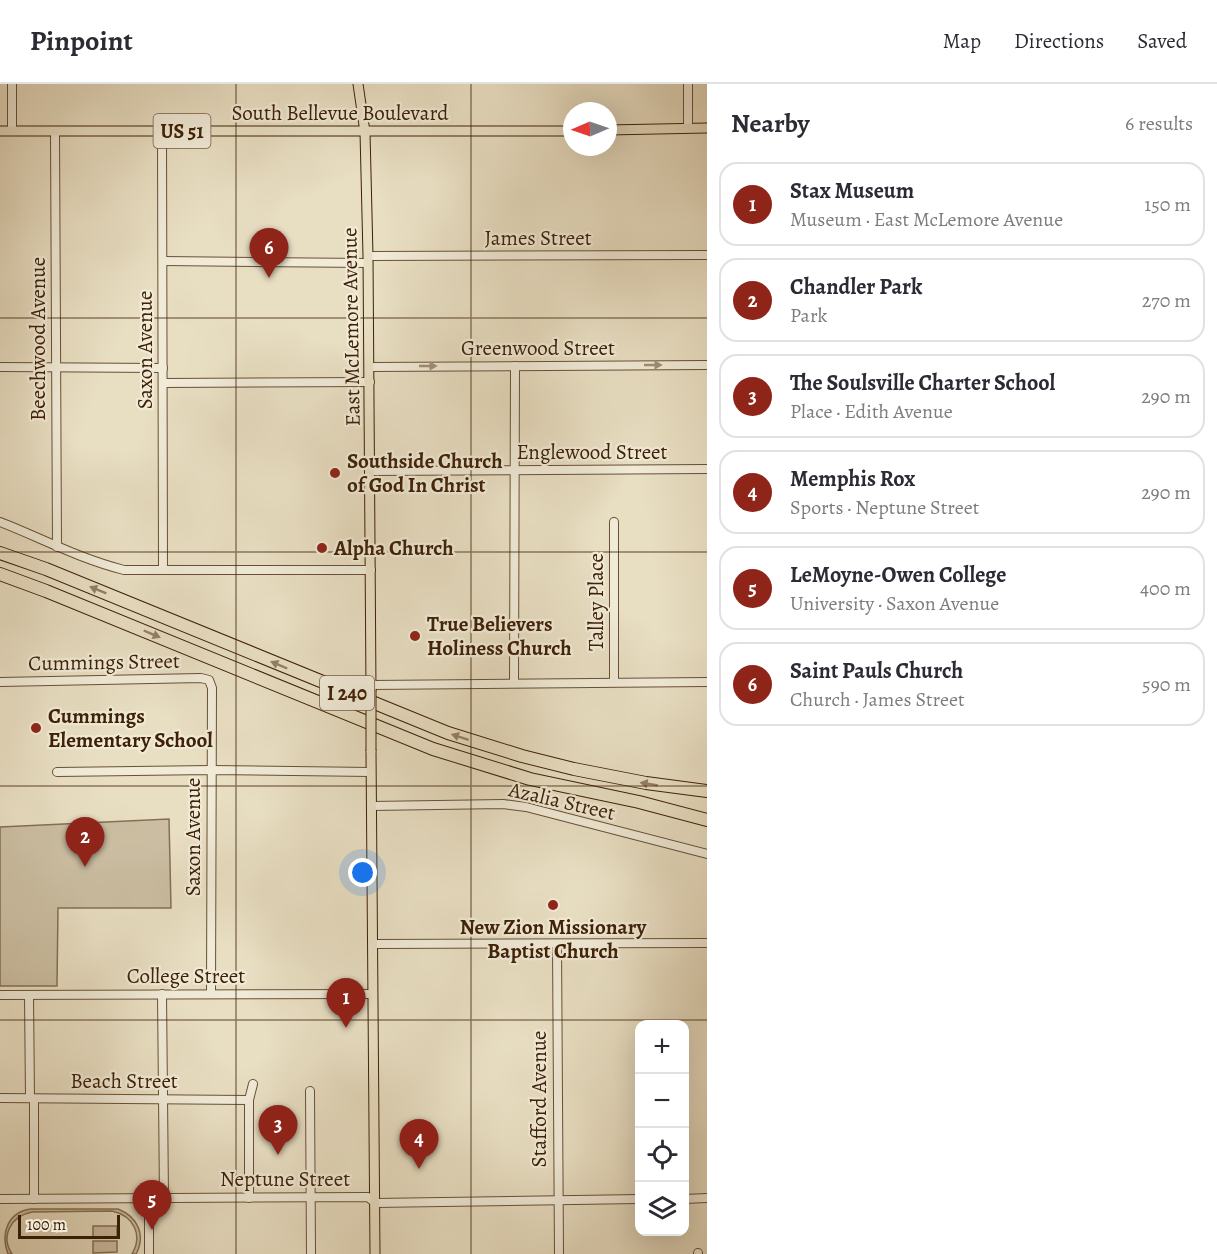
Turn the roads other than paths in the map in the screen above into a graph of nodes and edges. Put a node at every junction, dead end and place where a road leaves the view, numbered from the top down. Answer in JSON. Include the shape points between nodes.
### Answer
{"nodes":[{"id":1,"x":12,"y":84,"type":"edge"},
{"id":2,"x":358,"y":84,"type":"edge"},
{"id":3,"x":688,"y":84,"type":"edge"},
{"id":4,"x":688,"y":128,"type":"junction"},
{"id":5,"x":707,"y":128,"type":"edge"},
{"id":6,"x":56,"y":130,"type":"junction"},
{"id":7,"x":617,"y":130,"type":"edge"},
{"id":8,"x":0,"y":131,"type":"edge"},
{"id":9,"x":12,"y":131,"type":"junction"},
{"id":10,"x":162,"y":131,"type":"junction"},
{"id":11,"x":563,"y":131,"type":"edge"},
{"id":12,"x":365,"y":132,"type":"junction"},
{"id":13,"x":707,"y":255,"type":"edge"},
{"id":14,"x":368,"y":260,"type":"junction"},
{"id":15,"x":164,"y":261,"type":"junction"},
{"id":16,"x":707,"y":365,"type":"edge"},
{"id":17,"x":0,"y":366,"type":"edge"},
{"id":18,"x":515,"y":366,"type":"junction"},
{"id":19,"x":56,"y":367,"type":"junction"},
{"id":20,"x":370,"y":367,"type":"junction"},
{"id":21,"x":163,"y":368,"type":"junction"},
{"id":22,"x":370,"y":382,"type":"junction"},
{"id":23,"x":163,"y":383,"type":"junction"},
{"id":24,"x":707,"y":470,"type":"edge"},
{"id":25,"x":370,"y":471,"type":"junction"},
{"id":26,"x":515,"y":471,"type":"junction"},
{"id":27,"x":0,"y":522,"type":"edge"},
{"id":28,"x":614,"y":522,"type":"dead end"},
{"id":29,"x":57,"y":548,"type":"junction"},
{"id":30,"x":0,"y":553,"type":"edge"},
{"id":31,"x":163,"y":570,"type":"junction"},
{"id":32,"x":371,"y":570,"type":"junction"},
{"id":33,"x":0,"y":574,"type":"edge"},
{"id":34,"x":209,"y":680,"type":"joint"},
{"id":35,"x":0,"y":682,"type":"edge"},
{"id":36,"x":614,"y":682,"type":"junction"},
{"id":37,"x":707,"y":682,"type":"edge"},
{"id":38,"x":514,"y":683,"type":"junction"},
{"id":39,"x":371,"y":687,"type":"junction"},
{"id":40,"x":211,"y":770,"type":"junction"},
{"id":41,"x":57,"y":772,"type":"dead end"},
{"id":42,"x":371,"y":772,"type":"junction"},
{"id":43,"x":707,"y":791,"type":"edge"},
{"id":44,"x":645,"y":804,"type":"junction"},
{"id":45,"x":371,"y":806,"type":"junction"},
{"id":46,"x":707,"y":811,"type":"edge"},
{"id":47,"x":707,"y":820,"type":"edge"},
{"id":48,"x":707,"y":854,"type":"edge"},
{"id":49,"x":707,"y":943,"type":"edge"},
{"id":50,"x":373,"y":944,"type":"junction"},
{"id":51,"x":557,"y":944,"type":"junction"},
{"id":52,"x":29,"y":994,"type":"junction"},
{"id":53,"x":162,"y":994,"type":"junction"},
{"id":54,"x":211,"y":994,"type":"junction"},
{"id":55,"x":373,"y":994,"type":"junction"},
{"id":56,"x":0,"y":995,"type":"edge"},
{"id":57,"x":253,"y":1084,"type":"dead end"},
{"id":58,"x":310,"y":1091,"type":"dead end"},
{"id":59,"x":0,"y":1098,"type":"edge"},
{"id":60,"x":163,"y":1098,"type":"junction"},
{"id":61,"x":32,"y":1099,"type":"junction"},
{"id":62,"x":249,"y":1100,"type":"junction"},
{"id":63,"x":34,"y":1198,"type":"junction"},
{"id":64,"x":149,"y":1198,"type":"junction"},
{"id":65,"x":165,"y":1198,"type":"junction"},
{"id":66,"x":249,"y":1198,"type":"junction"},
{"id":67,"x":310,"y":1198,"type":"junction"},
{"id":68,"x":707,"y":1198,"type":"edge"},
{"id":69,"x":0,"y":1199,"type":"edge"},
{"id":70,"x":635,"y":1199,"type":"edge"},
{"id":71,"x":689,"y":1199,"type":"edge"},
{"id":72,"x":558,"y":1201,"type":"junction"},
{"id":73,"x":375,"y":1203,"type":"junction"},
{"id":74,"x":149,"y":1254,"type":"edge"},
{"id":75,"x":311,"y":1254,"type":"edge"},
{"id":76,"x":375,"y":1254,"type":"edge"},
{"id":77,"x":559,"y":1254,"type":"edge"}],
"edges":[{"from":1,"to":9,"type":"street"},
{"from":2,"to":12,"type":"main road","name":"East McLemore Avenue"},
{"from":3,"to":4,"type":"street"},
{"from":4,"to":5,"type":"main road"},
{"from":4,"to":7,"type":"main road"},
{"from":6,"to":9,"type":"main road","name":"South Bellevue Boulevard","number":"US 51"},
{"from":6,"to":10,"type":"main road","name":"South Bellevue Boulevard","number":"US 51"},
{"from":6,"to":19,"type":"street","name":"Beechwood Avenue"},
{"from":8,"to":9,"type":"main road","name":"South Bellevue Boulevard","number":"US 51"},
{"from":10,"to":12,"type":"main road","name":"South Bellevue Boulevard","number":"US 51"},
{"from":10,"to":15,"type":"street","name":"Saxon Avenue"},
{"from":11,"to":12,"type":"main road","name":"South Bellevue Boulevard","number":"US 51"},
{"from":12,"to":14,"type":"main road","name":"East McLemore Avenue"},
{"from":13,"to":14,"type":"street","name":"James Street"},
{"from":14,"to":15,"type":"street","name":"James Street"},
{"from":14,"to":20,"type":"main road","name":"East McLemore Avenue"},
{"from":15,"to":21,"type":"street","name":"Saxon Avenue"},
{"from":18,"to":16,"type":"street","name":"Greenwood Street","one_way":true},
{"from":17,"to":19,"type":"street"},
{"from":20,"to":18,"type":"street","name":"Greenwood Street","one_way":true},
{"from":18,"to":26,"type":"street"},
{"from":19,"to":21,"type":"street"},
{"from":19,"to":29,"type":"street","name":"Beechwood Avenue"},
{"from":20,"to":22,"type":"main road","name":"East McLemore Avenue"},
{"from":21,"to":23,"type":"street","name":"Saxon Avenue"},
{"from":22,"to":23,"type":"street"},
{"from":22,"to":25,"type":"main road","name":"East McLemore Avenue"},
{"from":23,"to":31,"type":"street","name":"Saxon Avenue"},
{"from":24,"to":26,"type":"street","name":"Englewood Street"},
{"from":25,"to":26,"type":"street","name":"Englewood Street"},
{"from":25,"to":32,"type":"main road","name":"East McLemore Avenue"},
{"from":26,"to":38,"type":"street"},
{"from":27,"to":29,"type":"street"},
{"from":28,"to":36,"type":"street","name":"Talley Place"},
{"from":29,"to":31,"type":"street","via":[[124,570]]},
{"from":43,"to":30,"type":"highway","number":"I 240","one_way":true,"via":[[574,769],[448,733],[46,568]]},
{"from":31,"to":32,"type":"street"},
{"from":32,"to":39,"type":"main road","name":"East McLemore Avenue"},
{"from":33,"to":44,"type":"highway","number":"I 240","one_way":true,"via":[[412,742],[530,780]]},
{"from":34,"to":35,"type":"street","name":"Cummings Street"},
{"from":34,"to":40,"type":"street","name":"Saxon Avenue"},
{"from":36,"to":37,"type":"street"},
{"from":36,"to":38,"type":"street"},
{"from":38,"to":39,"type":"street"},
{"from":39,"to":42,"type":"main road","name":"East McLemore Avenue","bridge":true},
{"from":40,"to":41,"type":"street"},
{"from":40,"to":42,"type":"street"},
{"from":40,"to":54,"type":"street","name":"Saxon Avenue"},
{"from":42,"to":45,"type":"main road","name":"East McLemore Avenue"},
{"from":44,"to":46,"type":"highway","number":"I 240"},
{"from":44,"to":47,"type":"highway"},
{"from":45,"to":48,"type":"street","name":"Azalia Street","via":[[526,807]]},
{"from":45,"to":50,"type":"main road","name":"East McLemore Avenue"},
{"from":49,"to":51,"type":"street"},
{"from":50,"to":51,"type":"street"},
{"from":50,"to":55,"type":"main road","name":"East McLemore Avenue"},
{"from":51,"to":72,"type":"street","name":"Stafford Avenue"},
{"from":52,"to":53,"type":"street","name":"College Street"},
{"from":52,"to":56,"type":"street","name":"College Street"},
{"from":52,"to":61,"type":"street"},
{"from":53,"to":54,"type":"street","name":"College Street"},
{"from":53,"to":60,"type":"street"},
{"from":54,"to":55,"type":"street","name":"College Street"},
{"from":55,"to":73,"type":"main road","name":"East McLemore Avenue"},
{"from":57,"to":62,"type":"street"},
{"from":58,"to":67,"type":"street"},
{"from":59,"to":61,"type":"street","name":"Beach Street"},
{"from":60,"to":61,"type":"street","name":"Beach Street"},
{"from":60,"to":62,"type":"street","name":"Beach Street"},
{"from":60,"to":65,"type":"street"},
{"from":61,"to":63,"type":"street"},
{"from":62,"to":66,"type":"street"},
{"from":63,"to":64,"type":"street","name":"Neptune Street"},
{"from":63,"to":69,"type":"street","name":"Neptune Street"},
{"from":64,"to":65,"type":"street","name":"Neptune Street"},
{"from":64,"to":74,"type":"street"},
{"from":65,"to":66,"type":"street","name":"Neptune Street"},
{"from":66,"to":67,"type":"street","name":"Neptune Street"},
{"from":67,"to":73,"type":"street","name":"Neptune Street","via":[[368,1197]]},
{"from":67,"to":75,"type":"street"},
{"from":68,"to":71,"type":"street"},
{"from":70,"to":72,"type":"street","name":"Neptune Street"},
{"from":72,"to":73,"type":"street","name":"Neptune Street"},
{"from":72,"to":77,"type":"street","name":"Stafford Avenue"},
{"from":73,"to":76,"type":"main road","name":"East McLemore Avenue"}]}
